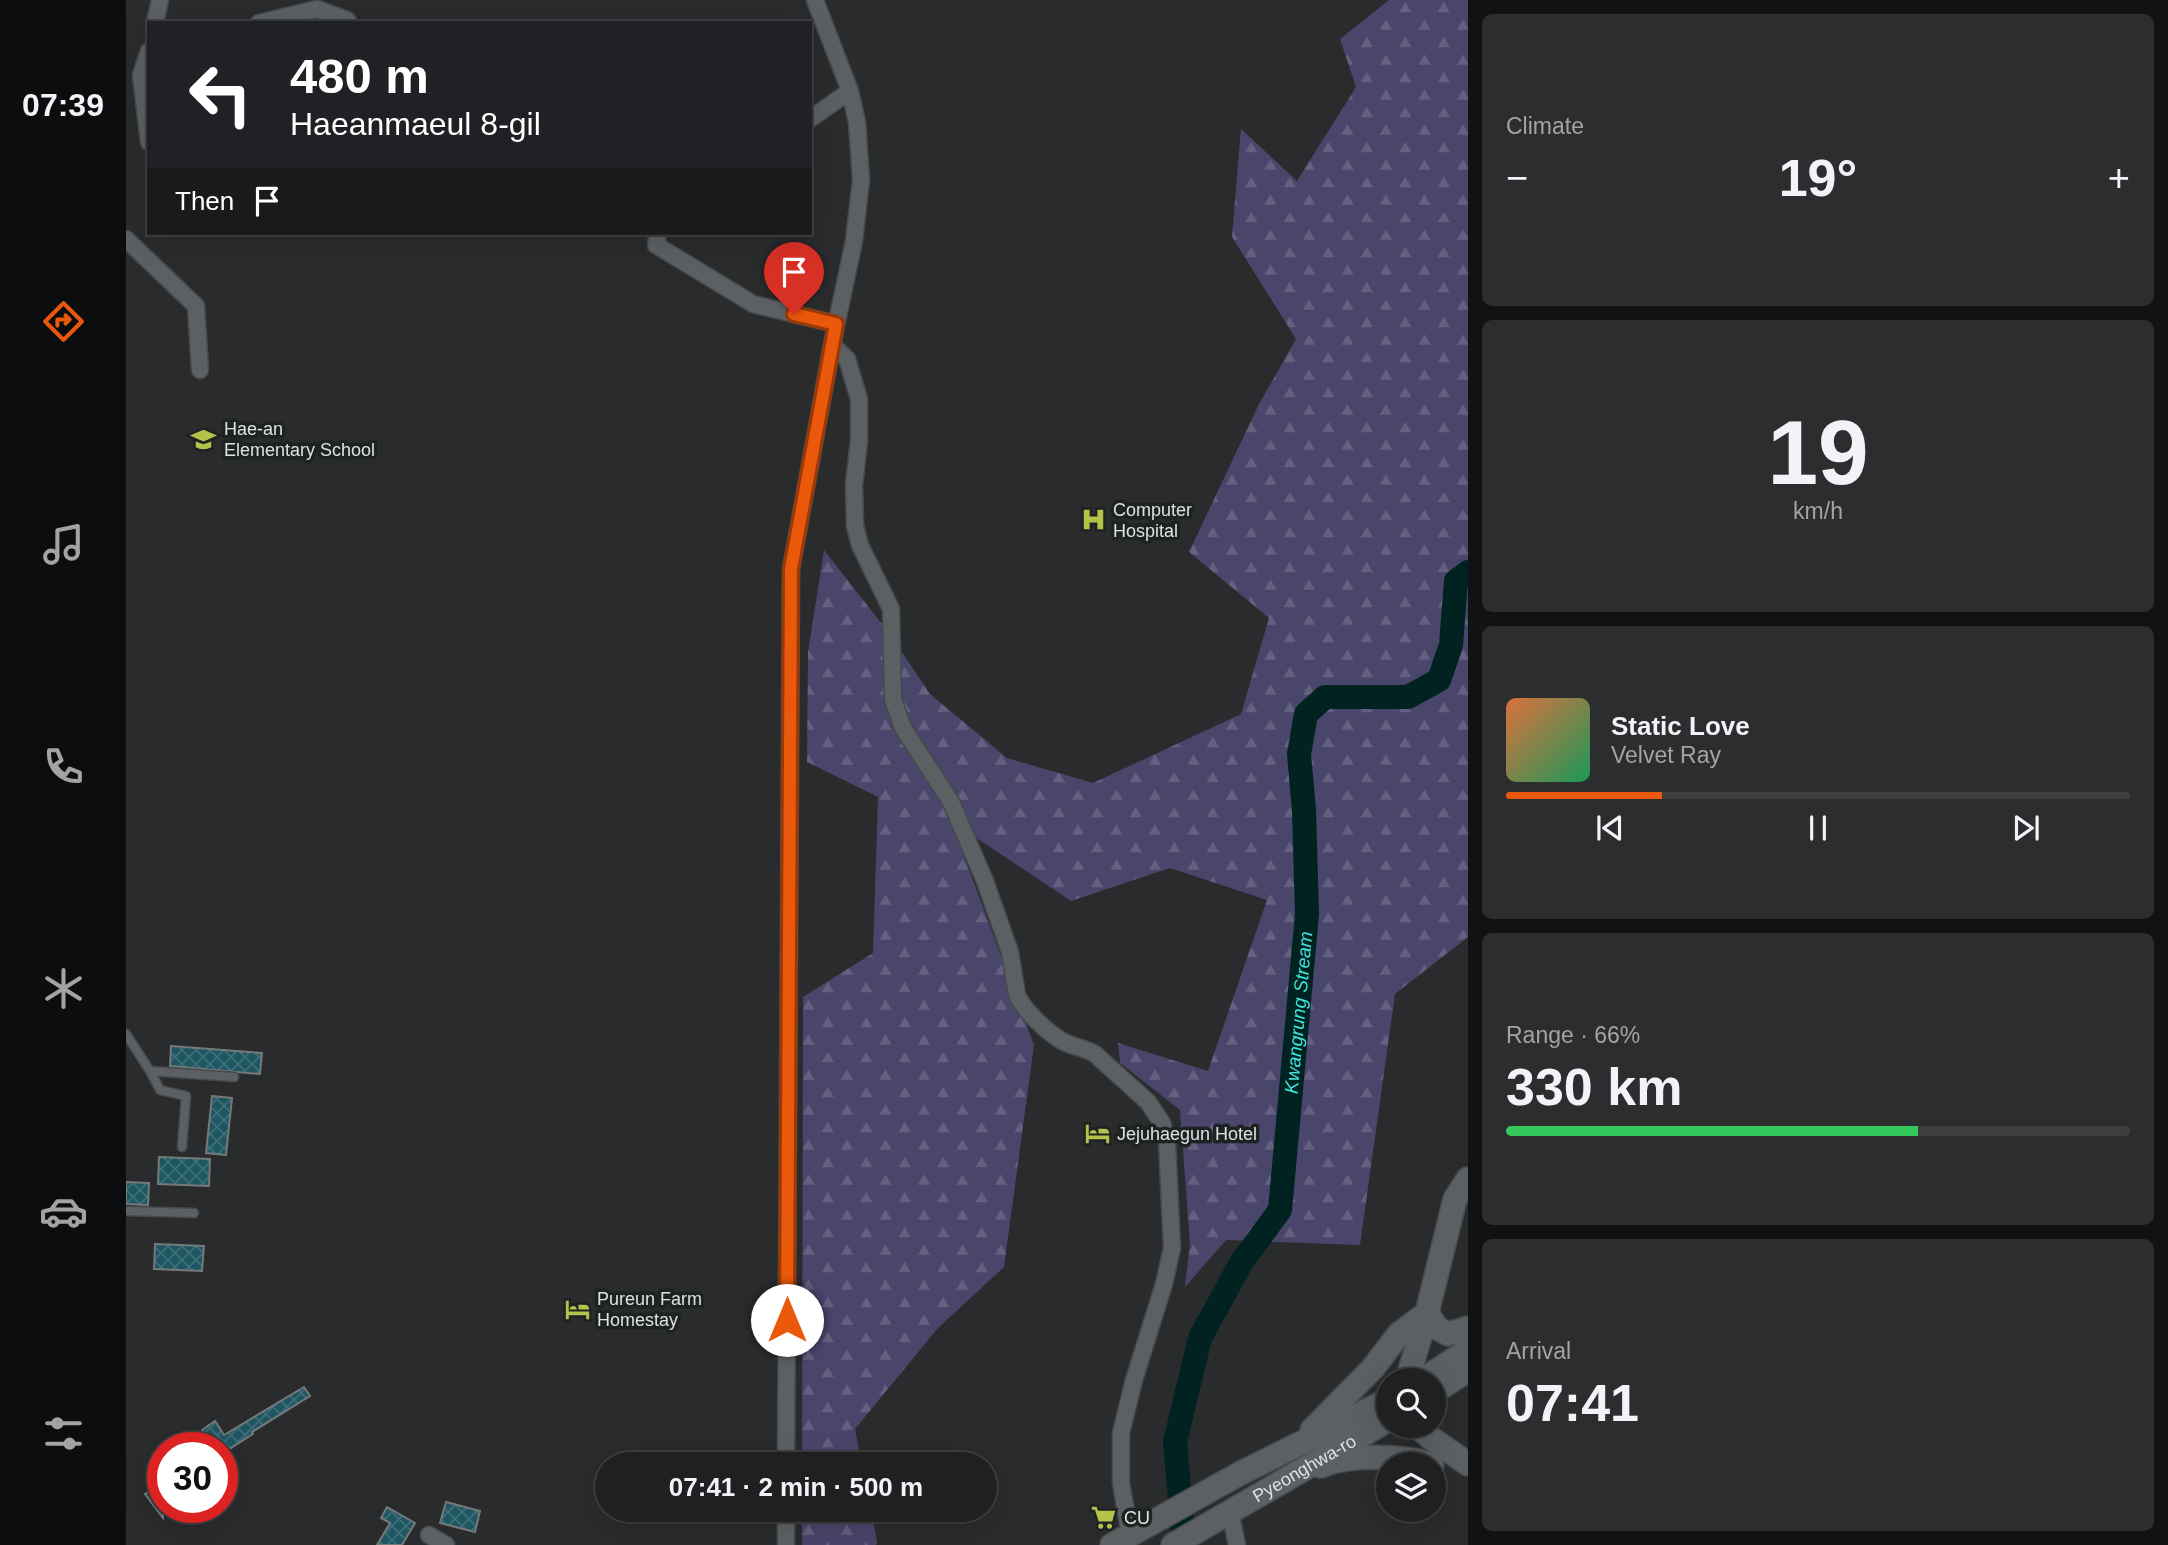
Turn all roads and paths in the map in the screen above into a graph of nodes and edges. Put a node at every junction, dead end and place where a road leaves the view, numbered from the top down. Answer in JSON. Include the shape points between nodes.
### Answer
{"nodes":[{"id":1,"x":159,"y":0,"type":"edge"},
{"id":2,"x":815,"y":0,"type":"edge"},
{"id":3,"x":155,"y":21,"type":"edge"},
{"id":4,"x":267,"y":21,"type":"edge"},
{"id":5,"x":348,"y":21,"type":"edge"},
{"id":6,"x":147,"y":56,"type":"edge"},
{"id":7,"x":139,"y":74,"type":"edge"},
{"id":8,"x":850,"y":91,"type":"junction"},
{"id":9,"x":812,"y":118,"type":"edge"},
{"id":10,"x":147,"y":128,"type":"edge"},
{"id":11,"x":658,"y":235,"type":"edge"},
{"id":12,"x":126,"y":239,"type":"edge"},
{"id":13,"x":836,"y":324,"type":"junction"},
{"id":14,"x":832,"y":345,"type":"junction"},
{"id":15,"x":201,"y":370,"type":"dead end"},
{"id":16,"x":126,"y":1034,"type":"edge"},
{"id":17,"x":150,"y":1071,"type":"junction"},
{"id":18,"x":234,"y":1077,"type":"dead end"},
{"id":19,"x":182,"y":1147,"type":"dead end"},
{"id":20,"x":1468,"y":1179,"type":"edge"},
{"id":21,"x":126,"y":1211,"type":"edge"},
{"id":22,"x":194,"y":1213,"type":"dead end"},
{"id":23,"x":1427,"y":1313,"type":"junction"},
{"id":24,"x":1468,"y":1328,"type":"edge"},
{"id":25,"x":1468,"y":1350,"type":"edge"},
{"id":26,"x":1411,"y":1368,"type":"edge"},
{"id":27,"x":1441,"y":1368,"type":"edge"},
{"id":28,"x":1468,"y":1370,"type":"edge"},
{"id":29,"x":1446,"y":1384,"type":"edge"},
{"id":30,"x":1376,"y":1405,"type":"edge"},
{"id":31,"x":1376,"y":1427,"type":"edge"},
{"id":32,"x":1430,"y":1438,"type":"edge"},
{"id":33,"x":1299,"y":1443,"type":"junction"},
{"id":34,"x":786,"y":1452,"type":"edge"},
{"id":35,"x":1376,"y":1458,"type":"edge"},
{"id":36,"x":1468,"y":1464,"type":"edge"},
{"id":37,"x":1446,"y":1470,"type":"edge"},
{"id":38,"x":1468,"y":1478,"type":"edge"},
{"id":39,"x":1264,"y":1491,"type":"junction"},
{"id":40,"x":1226,"y":1514,"type":"junction"},
{"id":41,"x":786,"y":1522,"type":"edge"},
{"id":42,"x":429,"y":1535,"type":"dead end"},
{"id":43,"x":1121,"y":1540,"type":"edge"},
{"id":44,"x":446,"y":1545,"type":"edge"},
{"id":45,"x":786,"y":1545,"type":"edge"},
{"id":46,"x":1172,"y":1545,"type":"edge"},
{"id":47,"x":1237,"y":1545,"type":"edge"}],
"edges":[{"from":1,"to":3,"type":"street"},
{"from":2,"to":8,"type":"street"},
{"from":4,"to":5,"type":"street","via":[[317,9]]},
{"from":6,"to":7,"type":"street"},
{"from":7,"to":10,"type":"street"},
{"from":8,"to":9,"type":"street"},
{"from":8,"to":13,"type":"street","via":[[862,180]]},
{"from":11,"to":13,"type":"street","via":[[656,245],[752,304]]},
{"from":12,"to":15,"type":"street","via":[[196,306]]},
{"from":13,"to":14,"type":"street"},
{"from":14,"to":34,"type":"street","via":[[791,569]]},
{"from":14,"to":43,"type":"street","via":[[847,359],[859,399],[855,526],[891,609],[893,699],[903,728],[951,803],[967,838],[1005,937],[1021,1004],[1057,1037],[1095,1054],[1148,1102],[1167,1140],[1172,1248],[1121,1433]]},
{"from":16,"to":17,"type":"lane"},
{"from":17,"to":18,"type":"lane"},
{"from":17,"to":19,"type":"lane","via":[[160,1090],[186,1096]]},
{"from":20,"to":23,"type":"main road","via":[[1454,1199]]},
{"from":21,"to":22,"type":"lane"},
{"from":23,"to":24,"type":"main road","via":[[1437,1328],[1448,1334]]},
{"from":23,"to":26,"type":"main road"},
{"from":23,"to":33,"type":"main road","via":[[1399,1334],[1373,1368]]},
{"from":25,"to":27,"type":"main road"},
{"from":28,"to":29,"type":"main road"},
{"from":30,"to":33,"type":"main road","name":"Pyeonghwa-ro"},
{"from":31,"to":39,"type":"main road","name":"Pyeonghwa-ro"},
{"from":32,"to":36,"type":"main road"},
{"from":33,"to":43,"type":"main road","name":"Pyeonghwa-ro"},
{"from":35,"to":39,"type":"main road","via":[[1330,1462]]},
{"from":37,"to":38,"type":"main road"},
{"from":39,"to":40,"type":"main road","name":"Pyeonghwa-ro"},
{"from":40,"to":46,"type":"main road","name":"Pyeonghwa-ro"},
{"from":40,"to":47,"type":"street"},
{"from":41,"to":45,"type":"street"},
{"from":42,"to":44,"type":"street"}]}
